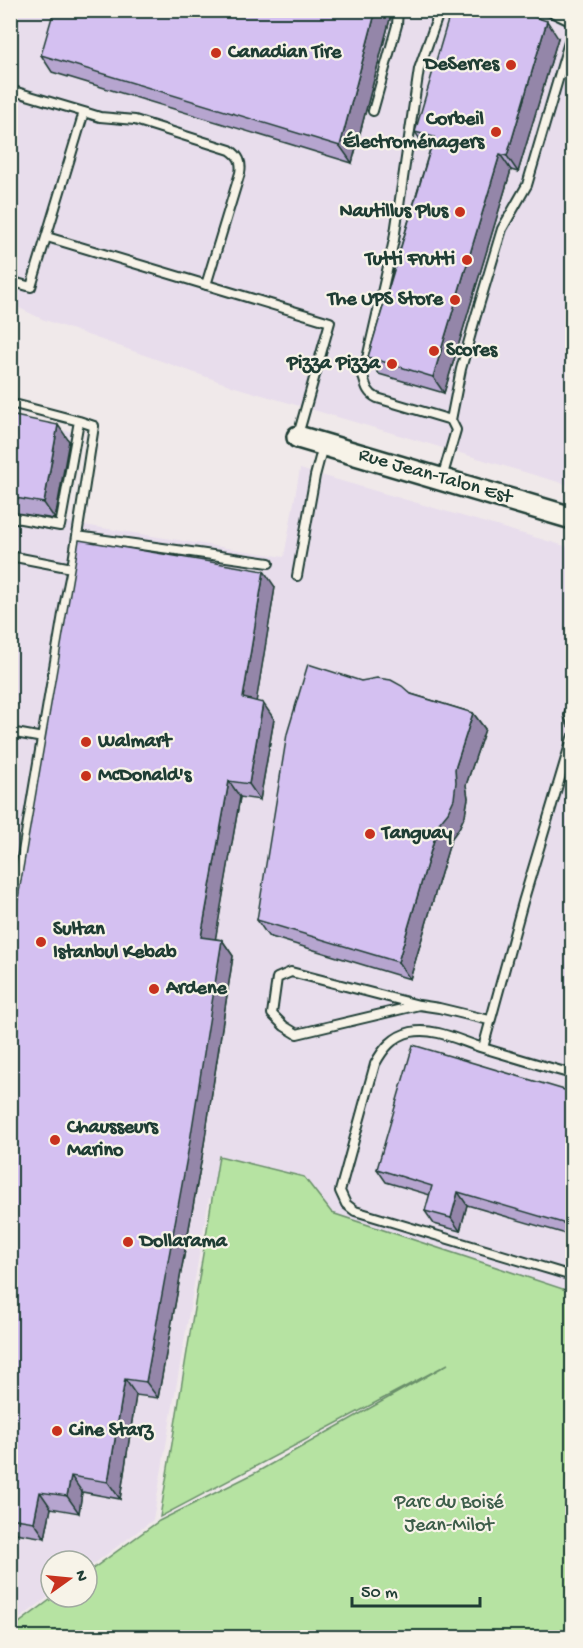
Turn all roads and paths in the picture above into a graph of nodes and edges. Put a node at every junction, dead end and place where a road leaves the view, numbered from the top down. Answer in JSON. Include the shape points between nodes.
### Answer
{"nodes":[{"id":1,"x":398,"y":10,"type":"edge"},
{"id":2,"x":440,"y":10,"type":"edge"},
{"id":3,"x":547,"y":10,"type":"edge"},
{"id":4,"x":573,"y":22,"type":"edge"},
{"id":5,"x":573,"y":32,"type":"edge"},
{"id":6,"x":10,"y":90,"type":"edge"},
{"id":7,"x":373,"y":111,"type":"dead end"},
{"id":8,"x":84,"y":112,"type":"junction"},
{"id":9,"x":47,"y":237,"type":"junction"},
{"id":10,"x":10,"y":281,"type":"edge"},
{"id":11,"x":206,"y":285,"type":"junction"},
{"id":12,"x":18,"y":405,"type":"dead end"},
{"id":13,"x":451,"y":420,"type":"junction"},
{"id":14,"x":79,"y":421,"type":"junction"},
{"id":15,"x":298,"y":437,"type":"joint"},
{"id":16,"x":323,"y":445,"type":"junction"},
{"id":17,"x":441,"y":479,"type":"junction"},
{"id":18,"x":10,"y":517,"type":"edge"},
{"id":19,"x":573,"y":518,"type":"edge"},
{"id":20,"x":77,"y":536,"type":"junction"},
{"id":21,"x":10,"y":556,"type":"edge"},
{"id":22,"x":269,"y":563,"type":"dead end"},
{"id":23,"x":72,"y":568,"type":"junction"},
{"id":24,"x":297,"y":576,"type":"dead end"},
{"id":25,"x":573,"y":707,"type":"edge"},
{"id":26,"x":573,"y":723,"type":"edge"},
{"id":27,"x":10,"y":732,"type":"edge"},
{"id":28,"x":43,"y":738,"type":"junction"},
{"id":29,"x":573,"y":738,"type":"edge"},
{"id":30,"x":10,"y":929,"type":"edge"},
{"id":31,"x":419,"y":1005,"type":"junction"},
{"id":32,"x":489,"y":1020,"type":"junction"},
{"id":33,"x":483,"y":1048,"type":"junction"},
{"id":34,"x":573,"y":1074,"type":"edge"},
{"id":35,"x":573,"y":1276,"type":"edge"}],
"edges":[{"from":1,"to":7,"type":"lane"},
{"from":2,"to":13,"type":"lane","via":[[418,69],[394,240],[363,376],[366,389],[377,398]]},
{"from":3,"to":4,"type":"lane"},
{"from":5,"to":13,"type":"lane","via":[[527,185],[502,229]]},
{"from":6,"to":8,"type":"lane"},
{"from":8,"to":9,"type":"lane"},
{"from":8,"to":11,"type":"lane","via":[[135,120],[236,154],[240,173]]},
{"from":9,"to":10,"type":"lane","via":[[31,287]]},
{"from":9,"to":11,"type":"lane"},
{"from":11,"to":15,"type":"lane","via":[[330,322]]},
{"from":12,"to":14,"type":"lane"},
{"from":13,"to":17,"type":"lane","via":[[456,430]]},
{"from":14,"to":18,"type":"lane","via":[[60,526]]},
{"from":14,"to":20,"type":"lane","via":[[94,426]]},
{"from":15,"to":16,"type":"main road","name":"Rue Jean-Talon Est"},
{"from":16,"to":17,"type":"main road","name":"Rue Jean-Talon Est"},
{"from":16,"to":24,"type":"lane"},
{"from":17,"to":19,"type":"main road","name":"Rue Jean-Talon Est"},
{"from":20,"to":22,"type":"lane"},
{"from":20,"to":23,"type":"lane"},
{"from":21,"to":23,"type":"lane"},
{"from":23,"to":28,"type":"lane"},
{"from":25,"to":26,"type":"lane","via":[[569,715]]},
{"from":27,"to":28,"type":"lane"},
{"from":28,"to":30,"type":"lane"},
{"from":29,"to":32,"type":"lane"},
{"from":31,"to":31,"type":"lane","via":[[297,1034],[272,1014],[277,978],[291,972]]},
{"from":31,"to":32,"type":"lane"},
{"from":32,"to":33,"type":"lane"},
{"from":33,"to":34,"type":"lane"},
{"from":33,"to":35,"type":"lane","via":[[429,1030],[393,1039],[382,1050],[340,1191],[346,1204],[356,1211]]}]}
